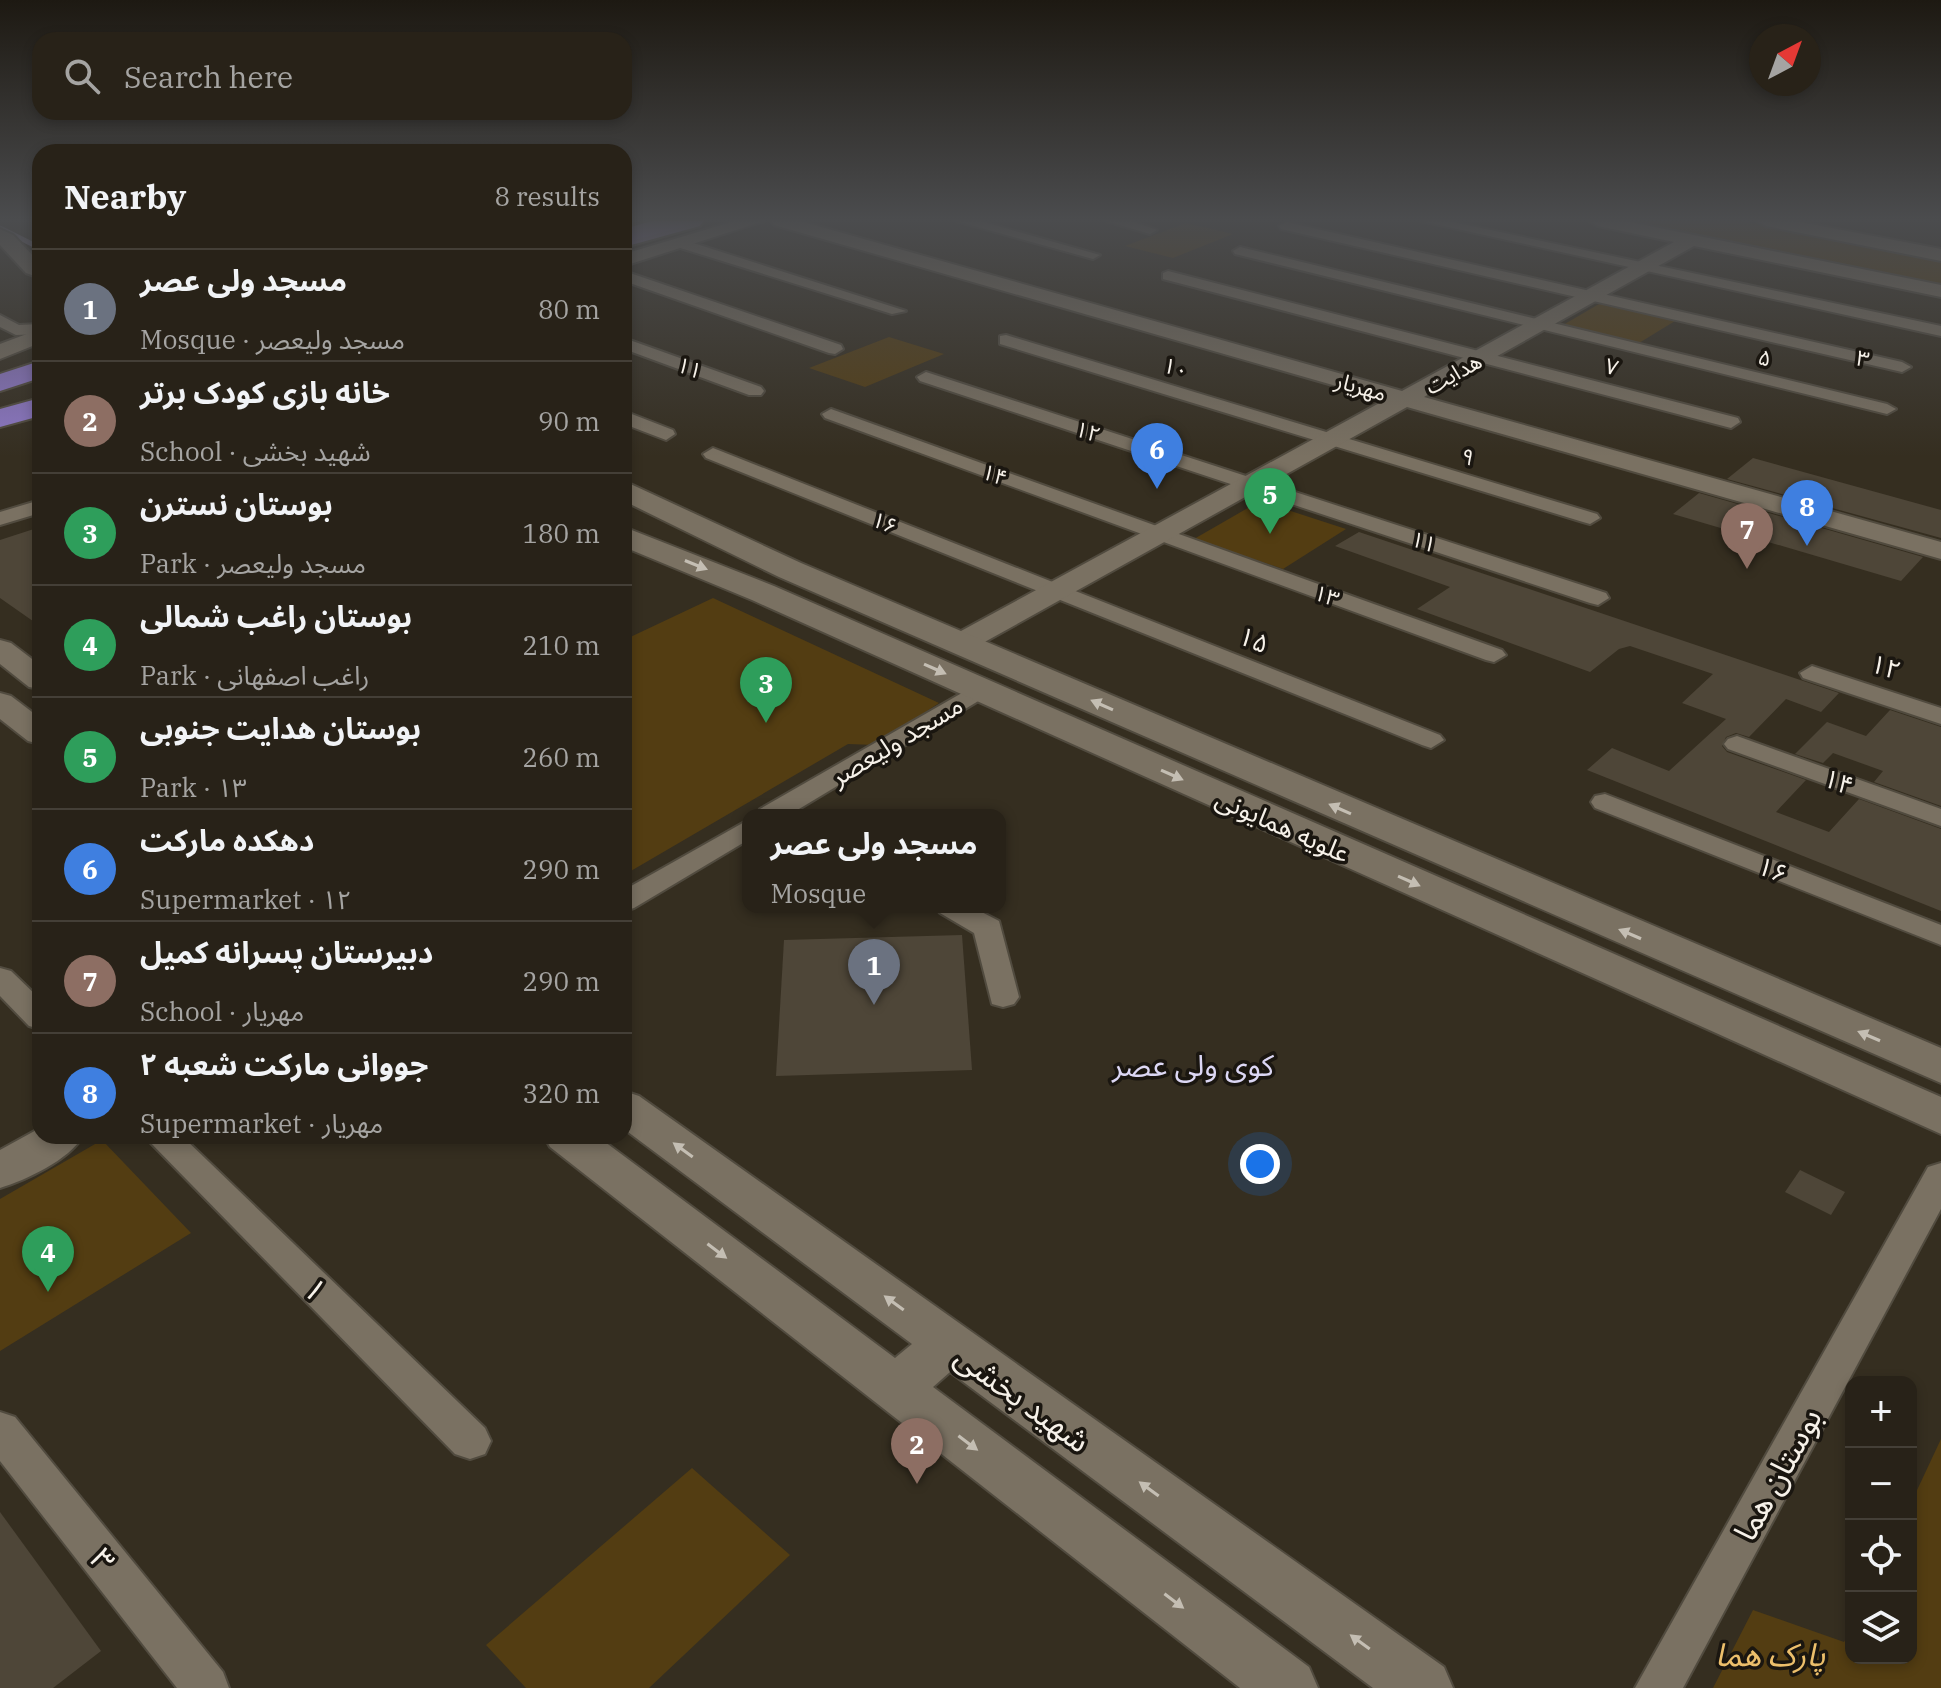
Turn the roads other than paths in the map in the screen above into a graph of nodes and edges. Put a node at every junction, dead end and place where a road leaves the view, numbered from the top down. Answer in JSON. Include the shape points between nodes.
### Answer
{"nodes":[{"id":1,"x":693,"y":300,"type":"edge"},
{"id":2,"x":867,"y":300,"type":"edge"},
{"id":3,"x":1057,"y":300,"type":"edge"},
{"id":4,"x":1260,"y":300,"type":"edge"},
{"id":5,"x":1440,"y":300,"type":"edge"},
{"id":6,"x":1584,"y":300,"type":"edge"},
{"id":7,"x":1608,"y":300,"type":"edge"},
{"id":8,"x":1793,"y":300,"type":"edge"},
{"id":9,"x":898,"y":311,"type":"dead end"},
{"id":10,"x":0,"y":320,"type":"edge"},
{"id":11,"x":1540,"y":324,"type":"junction"},
{"id":12,"x":1941,"y":331,"type":"edge"},
{"id":13,"x":1006,"y":340,"type":"dead end"},
{"id":14,"x":19,"y":343,"type":"edge"},
{"id":15,"x":632,"y":346,"type":"edge"},
{"id":16,"x":835,"y":349,"type":"dead end"},
{"id":17,"x":1481,"y":357,"type":"junction"},
{"id":18,"x":0,"y":361,"type":"edge"},
{"id":19,"x":1902,"y":367,"type":"dead end"},
{"id":20,"x":32,"y":372,"type":"edge"},
{"id":21,"x":926,"y":377,"type":"dead end"},
{"id":22,"x":0,"y":383,"type":"edge"},
{"id":23,"x":32,"y":385,"type":"edge"},
{"id":24,"x":755,"y":391,"type":"dead end"},
{"id":25,"x":0,"y":394,"type":"edge"},
{"id":26,"x":32,"y":398,"type":"edge"},
{"id":27,"x":1406,"y":399,"type":"junction"},
{"id":28,"x":0,"y":408,"type":"edge"},
{"id":29,"x":32,"y":409,"type":"edge"},
{"id":30,"x":1887,"y":409,"type":"dead end"},
{"id":31,"x":831,"y":414,"type":"dead end"},
{"id":32,"x":0,"y":418,"type":"edge"},
{"id":33,"x":632,"y":420,"type":"edge"},
{"id":34,"x":1731,"y":422,"type":"dead end"},
{"id":35,"x":666,"y":434,"type":"dead end"},
{"id":36,"x":1332,"y":440,"type":"junction"},
{"id":37,"x":713,"y":454,"type":"dead end"},
{"id":38,"x":1250,"y":485,"type":"junction"},
{"id":39,"x":632,"y":494,"type":"edge"},
{"id":40,"x":32,"y":509,"type":"edge"},
{"id":41,"x":1590,"y":518,"type":"dead end"},
{"id":42,"x":0,"y":519,"type":"edge"},
{"id":43,"x":1159,"y":534,"type":"junction"},
{"id":44,"x":632,"y":539,"type":"edge"},
{"id":45,"x":1941,"y":551,"type":"edge"},
{"id":46,"x":1057,"y":591,"type":"junction"},
{"id":47,"x":1598,"y":598,"type":"dead end"},
{"id":48,"x":961,"y":643,"type":"junction"},
{"id":49,"x":0,"y":649,"type":"edge"},
{"id":50,"x":1494,"y":655,"type":"dead end"},
{"id":51,"x":1812,"y":673,"type":"dead end"},
{"id":52,"x":32,"y":674,"type":"edge"},
{"id":53,"x":981,"y":689,"type":"junction"},
{"id":54,"x":0,"y":703,"type":"edge"},
{"id":55,"x":1941,"y":716,"type":"edge"},
{"id":56,"x":32,"y":728,"type":"edge"},
{"id":57,"x":1431,"y":740,"type":"dead end"},
{"id":58,"x":1737,"y":744,"type":"dead end"},
{"id":59,"x":1605,"y":802,"type":"dead end"},
{"id":60,"x":784,"y":809,"type":"edge"},
{"id":61,"x":1941,"y":818,"type":"edge"},
{"id":62,"x":742,"y":832,"type":"edge"},
{"id":63,"x":632,"y":897,"type":"edge"},
{"id":64,"x":961,"y":913,"type":"edge"},
{"id":65,"x":1941,"y":936,"type":"edge"},
{"id":66,"x":0,"y":978,"type":"edge"},
{"id":67,"x":1003,"y":997,"type":"dead end"},
{"id":68,"x":32,"y":1010,"type":"edge"},
{"id":69,"x":1941,"y":1067,"type":"edge"},
{"id":70,"x":632,"y":1113,"type":"edge"},
{"id":71,"x":1941,"y":1117,"type":"edge"},
{"id":72,"x":47,"y":1144,"type":"edge"},
{"id":73,"x":169,"y":1144,"type":"edge"},
{"id":74,"x":576,"y":1144,"type":"edge"},
{"id":75,"x":0,"y":1171,"type":"edge"},
{"id":76,"x":1941,"y":1176,"type":"edge"},
{"id":77,"x":949,"y":1343,"type":"junction"},
{"id":78,"x":896,"y":1388,"type":"junction"},
{"id":79,"x":0,"y":1430,"type":"edge"},
{"id":80,"x":470,"y":1441,"type":"dead end"},
{"id":81,"x":206,"y":1688,"type":"edge"},
{"id":82,"x":1288,"y":1688,"type":"edge"},
{"id":83,"x":1423,"y":1688,"type":"edge"},
{"id":84,"x":1658,"y":1688,"type":"edge"}],
"edges":[{"from":1,"to":16,"type":"street"},
{"from":2,"to":9,"type":"street"},
{"from":3,"to":27,"type":"street","name":"مهریار"},
{"from":4,"to":17,"type":"street","name":"۷"},
{"from":5,"to":11,"type":"street","name":"۵"},
{"from":6,"to":11,"type":"street","name":"هدایت"},
{"from":7,"to":19,"type":"street","name":"۳"},
{"from":8,"to":12,"type":"street"},
{"from":10,"to":14,"type":"street"},
{"from":11,"to":17,"type":"street","name":"هدایت"},
{"from":11,"to":30,"type":"street","name":"۵"},
{"from":13,"to":36,"type":"street","name":"۱۰"},
{"from":14,"to":18,"type":"street"},
{"from":15,"to":24,"type":"street","name":"۱۱"},
{"from":17,"to":27,"type":"street","name":"هدایت"},
{"from":17,"to":34,"type":"street","name":"۷"},
{"from":20,"to":22,"type":"highway"},
{"from":21,"to":38,"type":"street","name":"۱۲"},
{"from":23,"to":25,"type":"highway"},
{"from":26,"to":28,"type":"highway"},
{"from":27,"to":36,"type":"street","name":"هدایت"},
{"from":27,"to":45,"type":"street","name":"مهریار"},
{"from":29,"to":32,"type":"highway"},
{"from":31,"to":43,"type":"street","name":"۱۴"},
{"from":33,"to":35,"type":"street"},
{"from":36,"to":38,"type":"street","name":"هدایت"},
{"from":36,"to":41,"type":"street","name":"۹"},
{"from":37,"to":46,"type":"street","name":"۱۶"},
{"from":38,"to":43,"type":"street","name":"هدایت"},
{"from":38,"to":47,"type":"street","name":"۱۱"},
{"from":39,"to":48,"type":"main road","name":"علویه همایونی","via":[[790,570]]},
{"from":40,"to":42,"type":"street"},
{"from":43,"to":46,"type":"street","name":"هدایت"},
{"from":43,"to":50,"type":"street","name":"۱۳"},
{"from":44,"to":53,"type":"main road","name":"علویه همایونی","one_way":true},
{"from":46,"to":48,"type":"street","name":"هدایت"},
{"from":46,"to":57,"type":"street","name":"۱۵"},
{"from":69,"to":48,"type":"main road","name":"علویه همایونی","one_way":true},
{"from":49,"to":52,"type":"street"},
{"from":51,"to":55,"type":"street","name":"۱۲"},
{"from":53,"to":60,"type":"street","name":"مسجد ولیعصر"},
{"from":53,"to":71,"type":"main road","name":"علویه همایونی","one_way":true},
{"from":54,"to":56,"type":"street"},
{"from":58,"to":61,"type":"street","name":"۱۴"},
{"from":59,"to":65,"type":"street","name":"۱۶"},
{"from":62,"to":63,"type":"street"},
{"from":64,"to":67,"type":"street","via":[[988,928]]},
{"from":66,"to":68,"type":"street"},
{"from":77,"to":70,"type":"street","name":"شهید بخشی","one_way":true},
{"from":72,"to":75,"type":"street"},
{"from":73,"to":80,"type":"street","name":"۱"},
{"from":74,"to":78,"type":"street","one_way":true},
{"from":76,"to":84,"type":"street","name":"بوستان هما"},
{"from":77,"to":78,"type":"street"},
{"from":83,"to":77,"type":"street","name":"شهید بخشی","one_way":true},
{"from":78,"to":82,"type":"street","one_way":true},
{"from":79,"to":81,"type":"street","name":"۳"}]}
